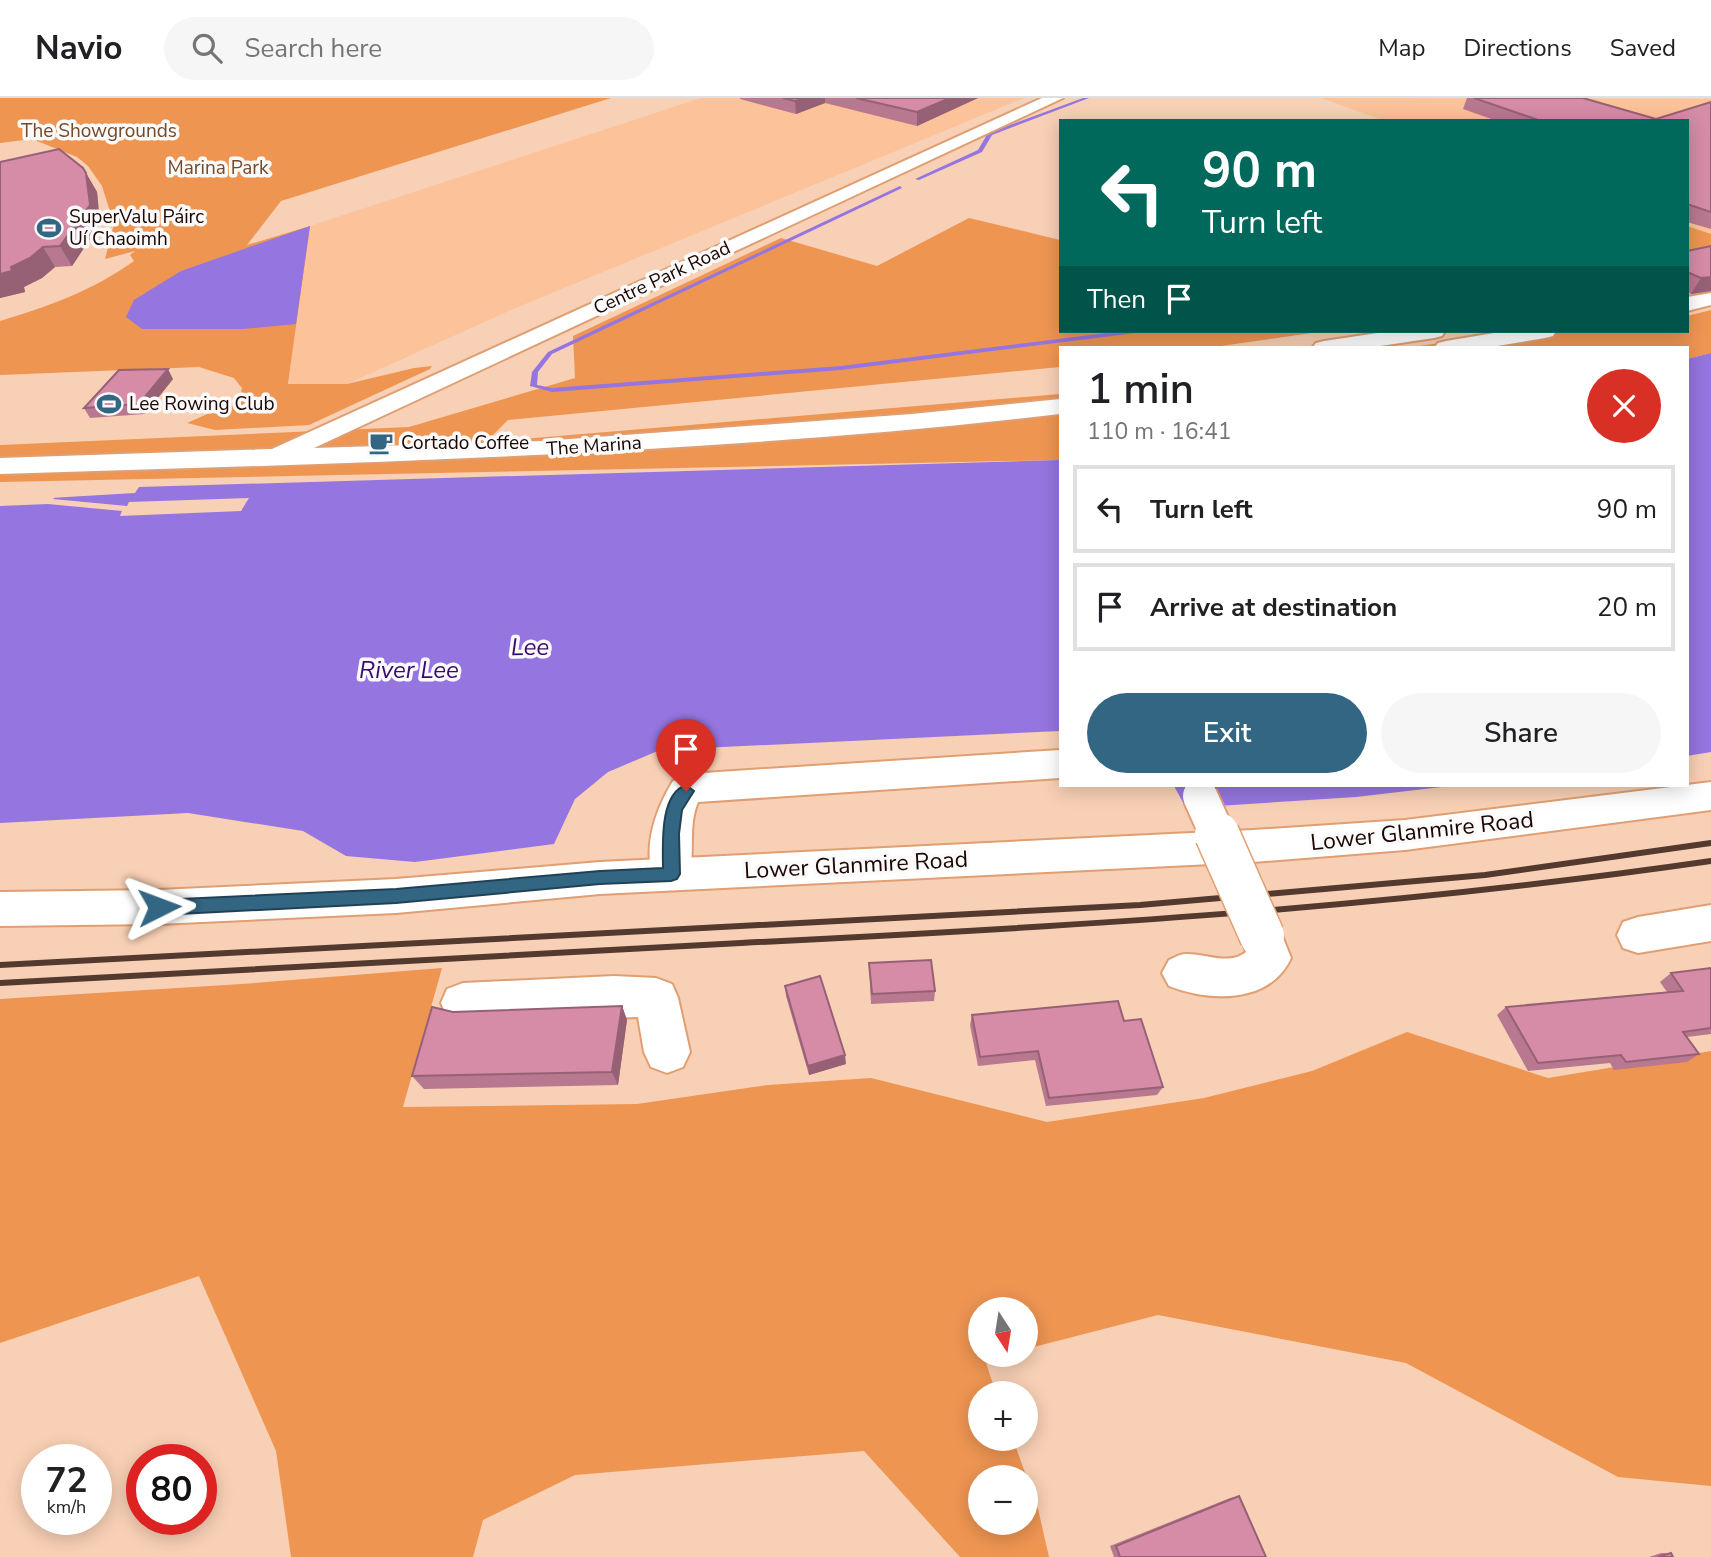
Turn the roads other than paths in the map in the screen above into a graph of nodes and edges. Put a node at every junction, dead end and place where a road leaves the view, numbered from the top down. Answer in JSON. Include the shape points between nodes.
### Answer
{"nodes":[{"id":1,"x":1055,"y":98,"type":"edge"},
{"id":2,"x":1711,"y":299,"type":"edge"},
{"id":3,"x":1689,"y":304,"type":"edge"},
{"id":4,"x":1421,"y":333,"type":"edge"},
{"id":5,"x":1533,"y":333,"type":"edge"},
{"id":6,"x":1338,"y":346,"type":"edge"},
{"id":7,"x":1458,"y":346,"type":"edge"},
{"id":8,"x":1059,"y":385,"type":"edge"},
{"id":9,"x":1059,"y":407,"type":"edge"},
{"id":10,"x":324,"y":433,"type":"junction"},
{"id":11,"x":269,"y":459,"type":"junction"},
{"id":12,"x":0,"y":466,"type":"edge"},
{"id":13,"x":1059,"y":764,"type":"edge"},
{"id":14,"x":1195,"y":791,"type":"edge"},
{"id":15,"x":1711,"y":796,"type":"edge"},
{"id":16,"x":671,"y":874,"type":"junction"},
{"id":17,"x":0,"y":909,"type":"edge"},
{"id":18,"x":1711,"y":923,"type":"edge"},
{"id":19,"x":1638,"y":935,"type":"dead end"},
{"id":20,"x":1184,"y":973,"type":"dead end"},
{"id":21,"x":463,"y":1003,"type":"dead end"},
{"id":22,"x":667,"y":1052,"type":"dead end"}],
"edges":[{"from":1,"to":10,"type":"main road","name":"Centre Park Road"},
{"from":2,"to":3,"type":"main road"},
{"from":4,"to":6,"type":"main road"},
{"from":5,"to":7,"type":"main road"},
{"from":8,"to":10,"type":"main road","name":"The Marina","via":[[649,422]]},
{"from":9,"to":11,"type":"main road","name":"The Marina","via":[[595,446]]},
{"from":10,"to":11,"type":"main road","name":"Centre Park Road"},
{"from":11,"to":12,"type":"main road","name":"The Marina"},
{"from":13,"to":16,"type":"main road","via":[[686,791],[674,809]]},
{"from":14,"to":20,"type":"main road","bridge":true,"via":[[1270,958],[1252,973],[1218,978]]},
{"from":15,"to":16,"type":"main road","name":"Lower Glanmire Road","via":[[1418,833],[1308,842]]},
{"from":16,"to":17,"type":"main road","name":"Lower Glanmire Road","via":[[396,896]]},
{"from":18,"to":19,"type":"main road"},
{"from":21,"to":22,"type":"main road","via":[[656,998]]}]}
